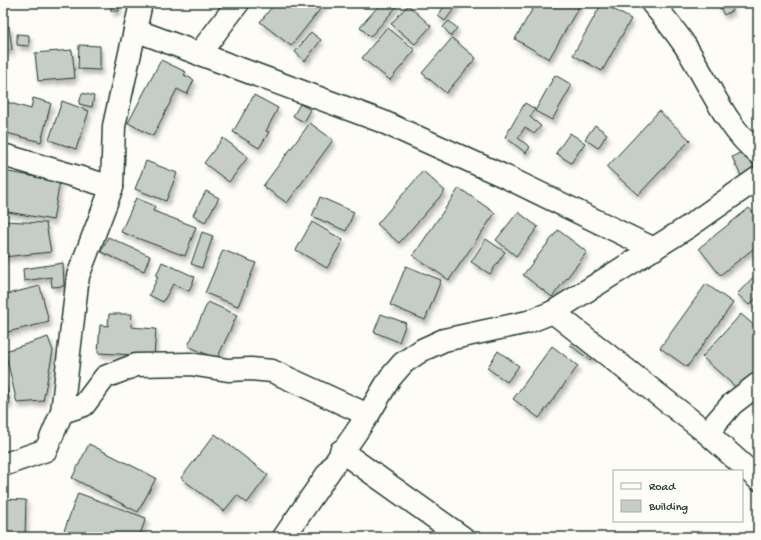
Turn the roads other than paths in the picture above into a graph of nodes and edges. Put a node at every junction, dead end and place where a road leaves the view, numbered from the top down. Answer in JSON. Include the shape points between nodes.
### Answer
{"nodes":[{"id":1,"x":141,"y":3,"type":"edge"},
{"id":2,"x":238,"y":3,"type":"edge"},
{"id":3,"x":652,"y":3,"type":"edge"},
{"id":4,"x":135,"y":30,"type":"junction"},
{"id":5,"x":199,"y":54,"type":"junction"},
{"id":6,"x":758,"y":152,"type":"edge"},
{"id":7,"x":3,"y":155,"type":"edge"},
{"id":8,"x":758,"y":178,"type":"edge"},
{"id":9,"x":112,"y":187,"type":"junction"},
{"id":10,"x":654,"y":249,"type":"junction"},
{"id":11,"x":553,"y":312,"type":"junction"},
{"id":12,"x":758,"y":384,"type":"edge"},
{"id":13,"x":62,"y":412,"type":"junction"},
{"id":14,"x":368,"y":415,"type":"junction"},
{"id":15,"x":707,"y":433,"type":"junction"},
{"id":16,"x":341,"y":452,"type":"junction"},
{"id":17,"x":3,"y":465,"type":"edge"},
{"id":18,"x":758,"y":478,"type":"edge"},
{"id":19,"x":284,"y":537,"type":"edge"},
{"id":20,"x":462,"y":537,"type":"edge"}],
"edges":[{"from":1,"to":4,"type":"street"},
{"from":2,"to":5,"type":"street"},
{"from":3,"to":6,"type":"street","via":[[686,47],[709,88],[747,144]]},
{"from":4,"to":5,"type":"street"},
{"from":4,"to":9,"type":"street","via":[[114,126]]},
{"from":5,"to":10,"type":"street","via":[[381,122],[506,177]]},
{"from":7,"to":9,"type":"street"},
{"from":8,"to":10,"type":"street"},
{"from":9,"to":13,"type":"street","via":[[78,276]]},
{"from":10,"to":11,"type":"street"},
{"from":11,"to":14,"type":"street","via":[[528,322],[444,340],[422,350],[403,363],[390,378]]},
{"from":11,"to":15,"type":"street"},
{"from":12,"to":15,"type":"street","via":[[732,404]]},
{"from":13,"to":14,"type":"street","via":[[84,405],[105,377],[136,365],[190,364],[228,370],[272,371]]},
{"from":13,"to":17,"type":"street","via":[[46,450]]},
{"from":14,"to":16,"type":"street"},
{"from":15,"to":18,"type":"street"},
{"from":16,"to":19,"type":"street"},
{"from":16,"to":20,"type":"street"}]}
